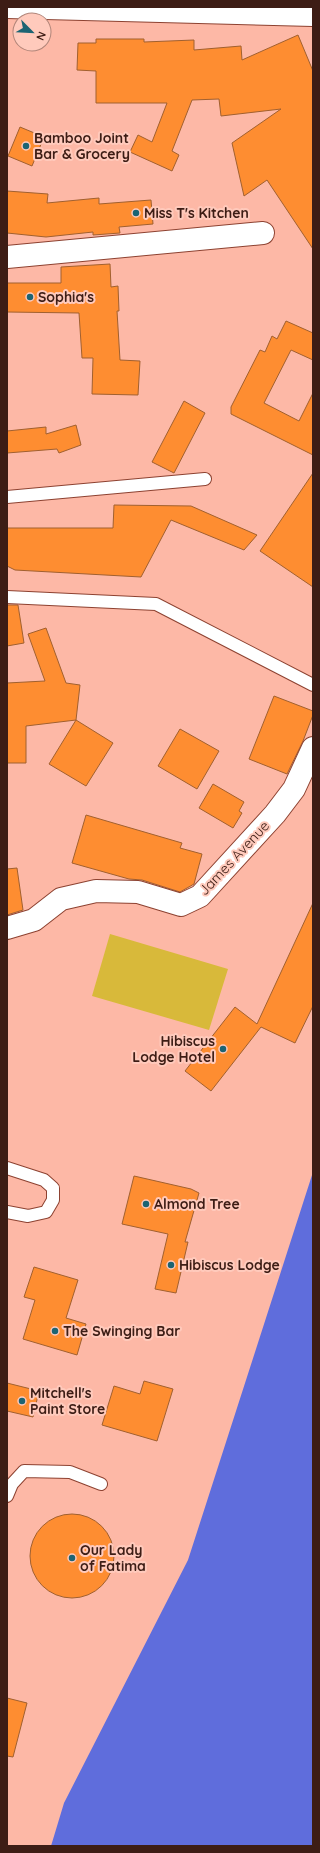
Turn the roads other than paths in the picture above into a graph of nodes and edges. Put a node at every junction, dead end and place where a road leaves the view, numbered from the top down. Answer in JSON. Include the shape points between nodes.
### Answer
{"nodes":[{"id":1,"x":7,"y":7,"type":"edge"},
{"id":2,"x":313,"y":15,"type":"edge"},
{"id":3,"x":263,"y":233,"type":"dead end"},
{"id":4,"x":7,"y":257,"type":"edge"},
{"id":5,"x":205,"y":479,"type":"dead end"},
{"id":6,"x":7,"y":497,"type":"edge"},
{"id":7,"x":7,"y":597,"type":"edge"},
{"id":8,"x":313,"y":685,"type":"edge"},
{"id":9,"x":313,"y":748,"type":"edge"},
{"id":10,"x":7,"y":928,"type":"edge"},
{"id":11,"x":7,"y":1168,"type":"edge"},
{"id":12,"x":7,"y":1212,"type":"edge"},
{"id":13,"x":101,"y":1484,"type":"dead end"},
{"id":14,"x":7,"y":1496,"type":"edge"}],
"edges":[{"from":1,"to":2,"type":"street"},
{"from":3,"to":4,"type":"street"},
{"from":5,"to":6,"type":"lane"},
{"from":7,"to":8,"type":"lane","via":[[156,604]]},
{"from":9,"to":10,"type":"street","name":"James Avenue","via":[[294,789],[275,814],[200,896],[181,905],[138,892],[96,891],[61,899],[34,920]]},
{"from":11,"to":12,"type":"lane","via":[[44,1180],[53,1188],[53,1200],[46,1212],[28,1216]]},
{"from":13,"to":14,"type":"lane","via":[[70,1472],[24,1471],[12,1484]]}]}
